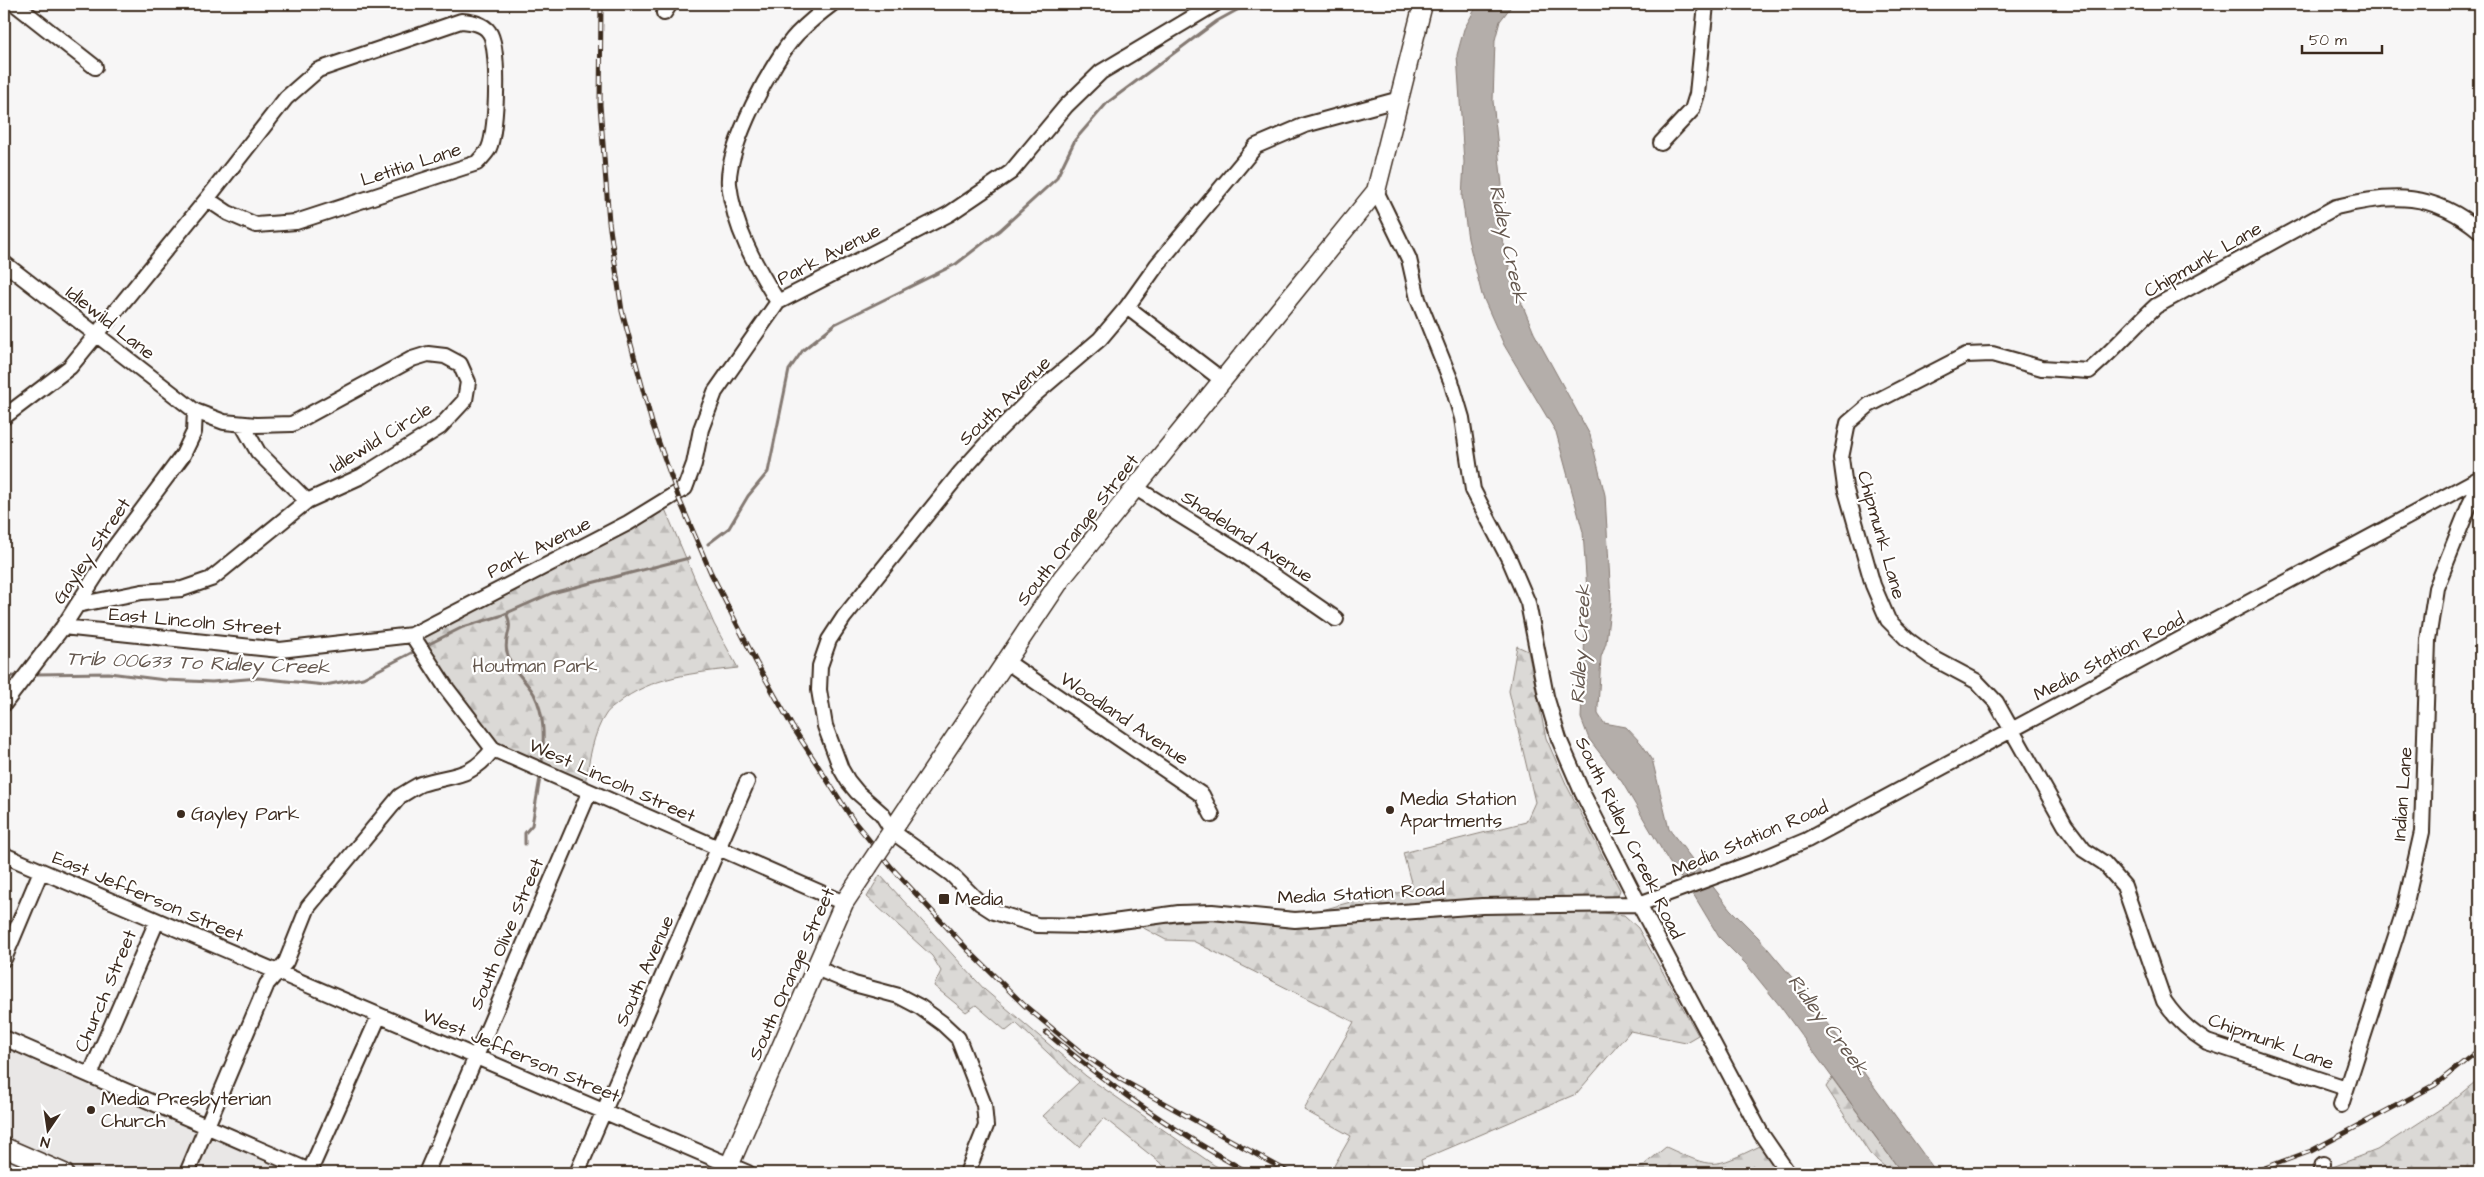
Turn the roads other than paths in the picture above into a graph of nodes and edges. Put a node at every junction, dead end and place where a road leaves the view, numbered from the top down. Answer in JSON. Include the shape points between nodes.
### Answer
{"nodes":[{"id":1,"x":7,"y":4,"type":"edge"},
{"id":2,"x":15,"y":4,"type":"edge"},
{"id":3,"x":832,"y":4,"type":"edge"},
{"id":4,"x":1215,"y":4,"type":"edge"},
{"id":5,"x":1423,"y":4,"type":"edge"},
{"id":6,"x":1706,"y":4,"type":"edge"},
{"id":7,"x":4,"y":8,"type":"edge"},
{"id":8,"x":95,"y":67,"type":"dead end"},
{"id":9,"x":1400,"y":98,"type":"junction"},
{"id":10,"x":1661,"y":144,"type":"dead end"},
{"id":11,"x":1376,"y":191,"type":"junction"},
{"id":12,"x":207,"y":199,"type":"junction"},
{"id":13,"x":2480,"y":231,"type":"edge"},
{"id":14,"x":4,"y":263,"type":"edge"},
{"id":15,"x":778,"y":302,"type":"junction"},
{"id":16,"x":1127,"y":307,"type":"junction"},
{"id":17,"x":95,"y":336,"type":"junction"},
{"id":18,"x":1221,"y":379,"type":"junction"},
{"id":19,"x":195,"y":411,"type":"junction"},
{"id":20,"x":4,"y":417,"type":"edge"},
{"id":21,"x":242,"y":424,"type":"junction"},
{"id":22,"x":2480,"y":478,"type":"edge"},
{"id":23,"x":2480,"y":484,"type":"edge"},
{"id":24,"x":1136,"y":488,"type":"junction"},
{"id":25,"x":307,"y":501,"type":"junction"},
{"id":26,"x":77,"y":605,"type":"junction"},
{"id":27,"x":1336,"y":619,"type":"dead end"},
{"id":28,"x":63,"y":627,"type":"junction"},
{"id":29,"x":412,"y":635,"type":"junction"},
{"id":30,"x":1007,"y":662,"type":"junction"},
{"id":31,"x":4,"y":704,"type":"edge"},
{"id":32,"x":2011,"y":731,"type":"junction"},
{"id":33,"x":493,"y":749,"type":"junction"},
{"id":34,"x":747,"y":782,"type":"dead end"},
{"id":35,"x":589,"y":792,"type":"junction"},
{"id":36,"x":1212,"y":815,"type":"dead end"},
{"id":37,"x":889,"y":836,"type":"junction"},
{"id":38,"x":719,"y":849,"type":"junction"},
{"id":39,"x":4,"y":855,"type":"edge"},
{"id":40,"x":42,"y":871,"type":"junction"},
{"id":41,"x":844,"y":903,"type":"junction"},
{"id":42,"x":1639,"y":904,"type":"junction"},
{"id":43,"x":157,"y":921,"type":"junction"},
{"id":44,"x":4,"y":958,"type":"edge"},
{"id":45,"x":816,"y":968,"type":"junction"},
{"id":46,"x":278,"y":973,"type":"junction"},
{"id":47,"x":379,"y":1016,"type":"junction"},
{"id":48,"x":4,"y":1038,"type":"edge"},
{"id":49,"x":476,"y":1057,"type":"junction"},
{"id":50,"x":90,"y":1075,"type":"junction"},
{"id":51,"x":2346,"y":1088,"type":"junction"},
{"id":52,"x":2341,"y":1104,"type":"dead end"},
{"id":53,"x":604,"y":1112,"type":"junction"},
{"id":54,"x":207,"y":1126,"type":"junction"},
{"id":55,"x":4,"y":1147,"type":"edge"},
{"id":56,"x":728,"y":1169,"type":"edge"},
{"id":57,"x":54,"y":1171,"type":"edge"},
{"id":58,"x":187,"y":1173,"type":"edge"},
{"id":59,"x":311,"y":1173,"type":"edge"},
{"id":60,"x":426,"y":1173,"type":"edge"},
{"id":61,"x":576,"y":1173,"type":"edge"},
{"id":62,"x":748,"y":1173,"type":"edge"},
{"id":63,"x":967,"y":1173,"type":"edge"},
{"id":64,"x":1788,"y":1173,"type":"edge"}],
"edges":[{"from":1,"to":7,"type":"street"},
{"from":2,"to":8,"type":"street"},
{"from":3,"to":15,"type":"street","via":[[797,34],[768,74],[738,139],[729,181],[735,217],[750,256]]},
{"from":4,"to":15,"type":"street","name":"Park Avenue","via":[[1101,72],[1066,106],[1010,172],[949,214]]},
{"from":5,"to":9,"type":"main road","name":"South Orange Street"},
{"from":6,"to":10,"type":"street","via":[[1697,94],[1692,110]]},
{"from":9,"to":11,"type":"main road","name":"South Orange Street"},
{"from":9,"to":16,"type":"street","name":"South Avenue","via":[[1304,125],[1256,146],[1157,265]]},
{"from":11,"to":18,"type":"main road","name":"South Orange Street"},
{"from":11,"to":42,"type":"street","name":"South Ridley Creek Road","via":[[1409,259],[1418,298],[1451,380],[1462,418],[1473,490],[1528,603],[1558,740]]},
{"from":12,"to":12,"type":"street","name":"Letitia Lane","via":[[286,98],[318,70],[461,21],[477,23],[490,32],[495,48],[494,126],[489,149],[477,163],[296,222],[256,225],[228,213]]},
{"from":12,"to":17,"type":"street","name":"Letitia Lane"},
{"from":13,"to":32,"type":"street","name":"Chipmunk Lane","via":[[2467,219],[2442,205],[2410,198],[2365,200],[2336,207],[2156,306],[2088,371],[2042,368],[1992,354],[1966,355],[1869,405],[1848,423],[1841,458],[1845,487],[1873,585],[1888,620],[1931,657],[1976,681],[1996,702]]},
{"from":14,"to":17,"type":"street","name":"Idlewild Lane"},
{"from":15,"to":29,"type":"street","name":"Park Avenue","via":[[715,392],[685,488],[628,523]]},
{"from":16,"to":18,"type":"street"},
{"from":16,"to":37,"type":"street","name":"South Avenue","via":[[1100,339],[1032,397],[961,472],[829,640],[820,666],[819,690],[825,726],[841,770],[857,792],[882,814]]},
{"from":17,"to":19,"type":"street","name":"Idlewild Lane"},
{"from":17,"to":20,"type":"street","name":"Letitia Lane","via":[[62,374]]},
{"from":18,"to":24,"type":"main road","name":"South Orange Street"},
{"from":19,"to":21,"type":"street","name":"Idlewild Circle","via":[[224,422]]},
{"from":19,"to":26,"type":"street","name":"Gayley Street","via":[[194,432],[183,455],[113,549]]},
{"from":21,"to":25,"type":"street","via":[[258,452]]},
{"from":21,"to":25,"type":"street","name":"Idlewild Circle","via":[[292,424],[412,359],[428,354],[445,356],[460,364],[468,382],[465,400],[440,427],[362,476]]},
{"from":22,"to":32,"type":"street","name":"Media Station Road"},
{"from":23,"to":51,"type":"street","name":"Indian Lane","via":[[2436,588],[2428,640],[2422,832],[2404,911]]},
{"from":24,"to":27,"type":"street","name":"Shadeland Avenue","via":[[1236,550]]},
{"from":24,"to":30,"type":"main road","name":"South Orange Street","via":[[1062,578]]},
{"from":25,"to":26,"type":"street","name":"Idlewild Circle","via":[[211,580],[182,589],[142,592]]},
{"from":26,"to":28,"type":"street","name":"Gayley Street"},
{"from":28,"to":29,"type":"street","name":"East Lincoln Street","via":[[280,650]]},
{"from":28,"to":31,"type":"street","name":"Gayley Street"},
{"from":29,"to":33,"type":"street","name":"West Lincoln Street","via":[[447,689]]},
{"from":30,"to":36,"type":"street","name":"Woodland Avenue","via":[[1202,794]]},
{"from":30,"to":37,"type":"main road","name":"South Orange Street"},
{"from":32,"to":42,"type":"street","name":"Media Station Road","via":[[1807,840]]},
{"from":32,"to":51,"type":"street","name":"Chipmunk Lane","via":[[2084,850],[2104,863],[2124,886],[2164,1001],[2183,1025],[2207,1042]]},
{"from":33,"to":35,"type":"street","name":"West Lincoln Street"},
{"from":33,"to":46,"type":"street","via":[[484,762],[460,776],[420,785],[400,796],[308,907],[286,962]]},
{"from":34,"to":38,"type":"street","name":"South Avenue"},
{"from":35,"to":38,"type":"street","name":"West Lincoln Street"},
{"from":35,"to":49,"type":"street","name":"South Olive Street"},
{"from":37,"to":41,"type":"main road","name":"South Orange Street","bridge":true},
{"from":37,"to":42,"type":"street","name":"Media Station Road","via":[[952,874],[980,903],[994,912],[1044,926],[1084,926],[1179,913],[1212,912],[1295,920],[1482,906]]},
{"from":38,"to":41,"type":"street","name":"West Lincoln Street"},
{"from":38,"to":53,"type":"street","name":"South Avenue"},
{"from":39,"to":40,"type":"street","name":"East Jefferson Street"},
{"from":40,"to":43,"type":"street","name":"East Jefferson Street"},
{"from":40,"to":44,"type":"street"},
{"from":41,"to":45,"type":"main road","name":"South Orange Street"},
{"from":42,"to":64,"type":"street","name":"South Ridley Creek Road","via":[[1762,1135]]},
{"from":43,"to":46,"type":"street","name":"East Jefferson Street"},
{"from":43,"to":50,"type":"street","name":"Church Street"},
{"from":45,"to":56,"type":"main road","name":"South Orange Street"},
{"from":45,"to":63,"type":"street","via":[[854,984],[899,996],[920,1007],[958,1038],[984,1105],[986,1126]]},
{"from":46,"to":47,"type":"street","name":"West Jefferson Street"},
{"from":46,"to":54,"type":"street","via":[[267,984]]},
{"from":47,"to":49,"type":"street","name":"West Jefferson Street"},
{"from":47,"to":59,"type":"street"},
{"from":48,"to":50,"type":"street"},
{"from":49,"to":53,"type":"street","name":"West Jefferson Street"},
{"from":49,"to":60,"type":"street","name":"South Olive Street"},
{"from":50,"to":54,"type":"street"},
{"from":51,"to":52,"type":"street","name":"Indian Lane"},
{"from":53,"to":56,"type":"street","name":"West Jefferson Street"},
{"from":53,"to":61,"type":"street","name":"South Avenue"},
{"from":54,"to":58,"type":"street"},
{"from":54,"to":59,"type":"street"},
{"from":55,"to":57,"type":"main road"},
{"from":56,"to":62,"type":"street","name":"West Jefferson Street"}]}
